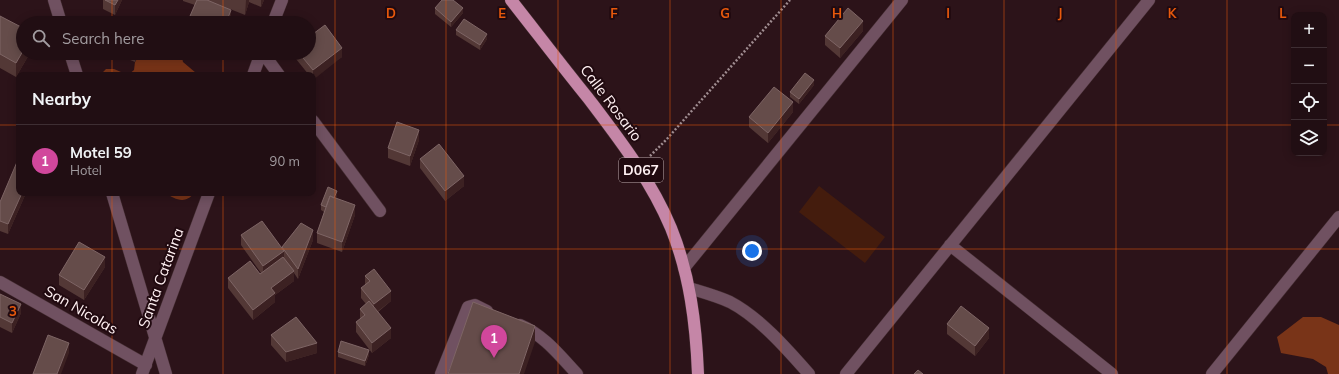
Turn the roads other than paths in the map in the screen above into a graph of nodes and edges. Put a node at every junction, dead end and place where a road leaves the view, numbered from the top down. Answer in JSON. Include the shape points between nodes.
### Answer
{"nodes":[{"id":1,"x":54,"y":0,"type":"edge"},
{"id":2,"x":282,"y":0,"type":"edge"},
{"id":3,"x":511,"y":0,"type":"edge"},
{"id":4,"x":902,"y":0,"type":"edge"},
{"id":5,"x":1149,"y":0,"type":"edge"},
{"id":6,"x":59,"y":16,"type":"edge"},
{"id":7,"x":276,"y":16,"type":"edge"},
{"id":8,"x":72,"y":60,"type":"edge"},
{"id":9,"x":259,"y":60,"type":"edge"},
{"id":10,"x":267,"y":60,"type":"edge"},
{"id":11,"x":76,"y":72,"type":"edge"},
{"id":12,"x":254,"y":72,"type":"edge"},
{"id":13,"x":277,"y":72,"type":"edge"},
{"id":14,"x":316,"y":125,"type":"edge"},
{"id":15,"x":113,"y":196,"type":"edge"},
{"id":16,"x":208,"y":196,"type":"edge"},
{"id":17,"x":380,"y":211,"type":"dead end"},
{"id":18,"x":1339,"y":217,"type":"edge"},
{"id":19,"x":950,"y":245,"type":"junction"},
{"id":20,"x":684,"y":268,"type":"junction"},
{"id":21,"x":0,"y":282,"type":"edge"},
{"id":22,"x":689,"y":288,"type":"junction"},
{"id":23,"x":496,"y":314,"type":"edge"},
{"id":24,"x":510,"y":320,"type":"edge"},
{"id":25,"x":155,"y":340,"type":"junction"},
{"id":26,"x":144,"y":370,"type":"edge"},
{"id":27,"x":166,"y":374,"type":"edge"},
{"id":28,"x":442,"y":374,"type":"edge"},
{"id":29,"x":577,"y":374,"type":"edge"},
{"id":30,"x":698,"y":374,"type":"edge"},
{"id":31,"x":809,"y":374,"type":"edge"},
{"id":32,"x":846,"y":374,"type":"edge"},
{"id":33,"x":1112,"y":374,"type":"edge"},
{"id":34,"x":1212,"y":374,"type":"edge"}],
"edges":[{"from":1,"to":6,"type":"street"},
{"from":2,"to":7,"type":"street"},
{"from":3,"to":20,"type":"main road","name":"Calle Rosario","number":"D067","via":[[639,167],[671,229]]},
{"from":4,"to":20,"type":"street"},
{"from":5,"to":19,"type":"street"},
{"from":8,"to":11,"type":"street"},
{"from":9,"to":12,"type":"street"},
{"from":10,"to":13,"type":"street"},
{"from":14,"to":17,"type":"street"},
{"from":15,"to":25,"type":"street"},
{"from":16,"to":25,"type":"street","name":"Santa Catarina"},
{"from":18,"to":34,"type":"street"},
{"from":19,"to":32,"type":"street"},
{"from":19,"to":33,"type":"street"},
{"from":20,"to":22,"type":"main road","name":"Calle Rosario","number":"D067"},
{"from":21,"to":26,"type":"street","name":"San Nicolas"},
{"from":22,"to":30,"type":"main road","name":"Calle Rosario","number":"D067"},
{"from":22,"to":31,"type":"street","via":[[730,302],[748,314],[781,343]]},
{"from":23,"to":28,"type":"street","via":[[475,305],[468,307]]},
{"from":24,"to":29,"type":"street","via":[[543,338]]},
{"from":25,"to":26,"type":"street","name":"Santa Catarina"},
{"from":25,"to":27,"type":"street"}]}
